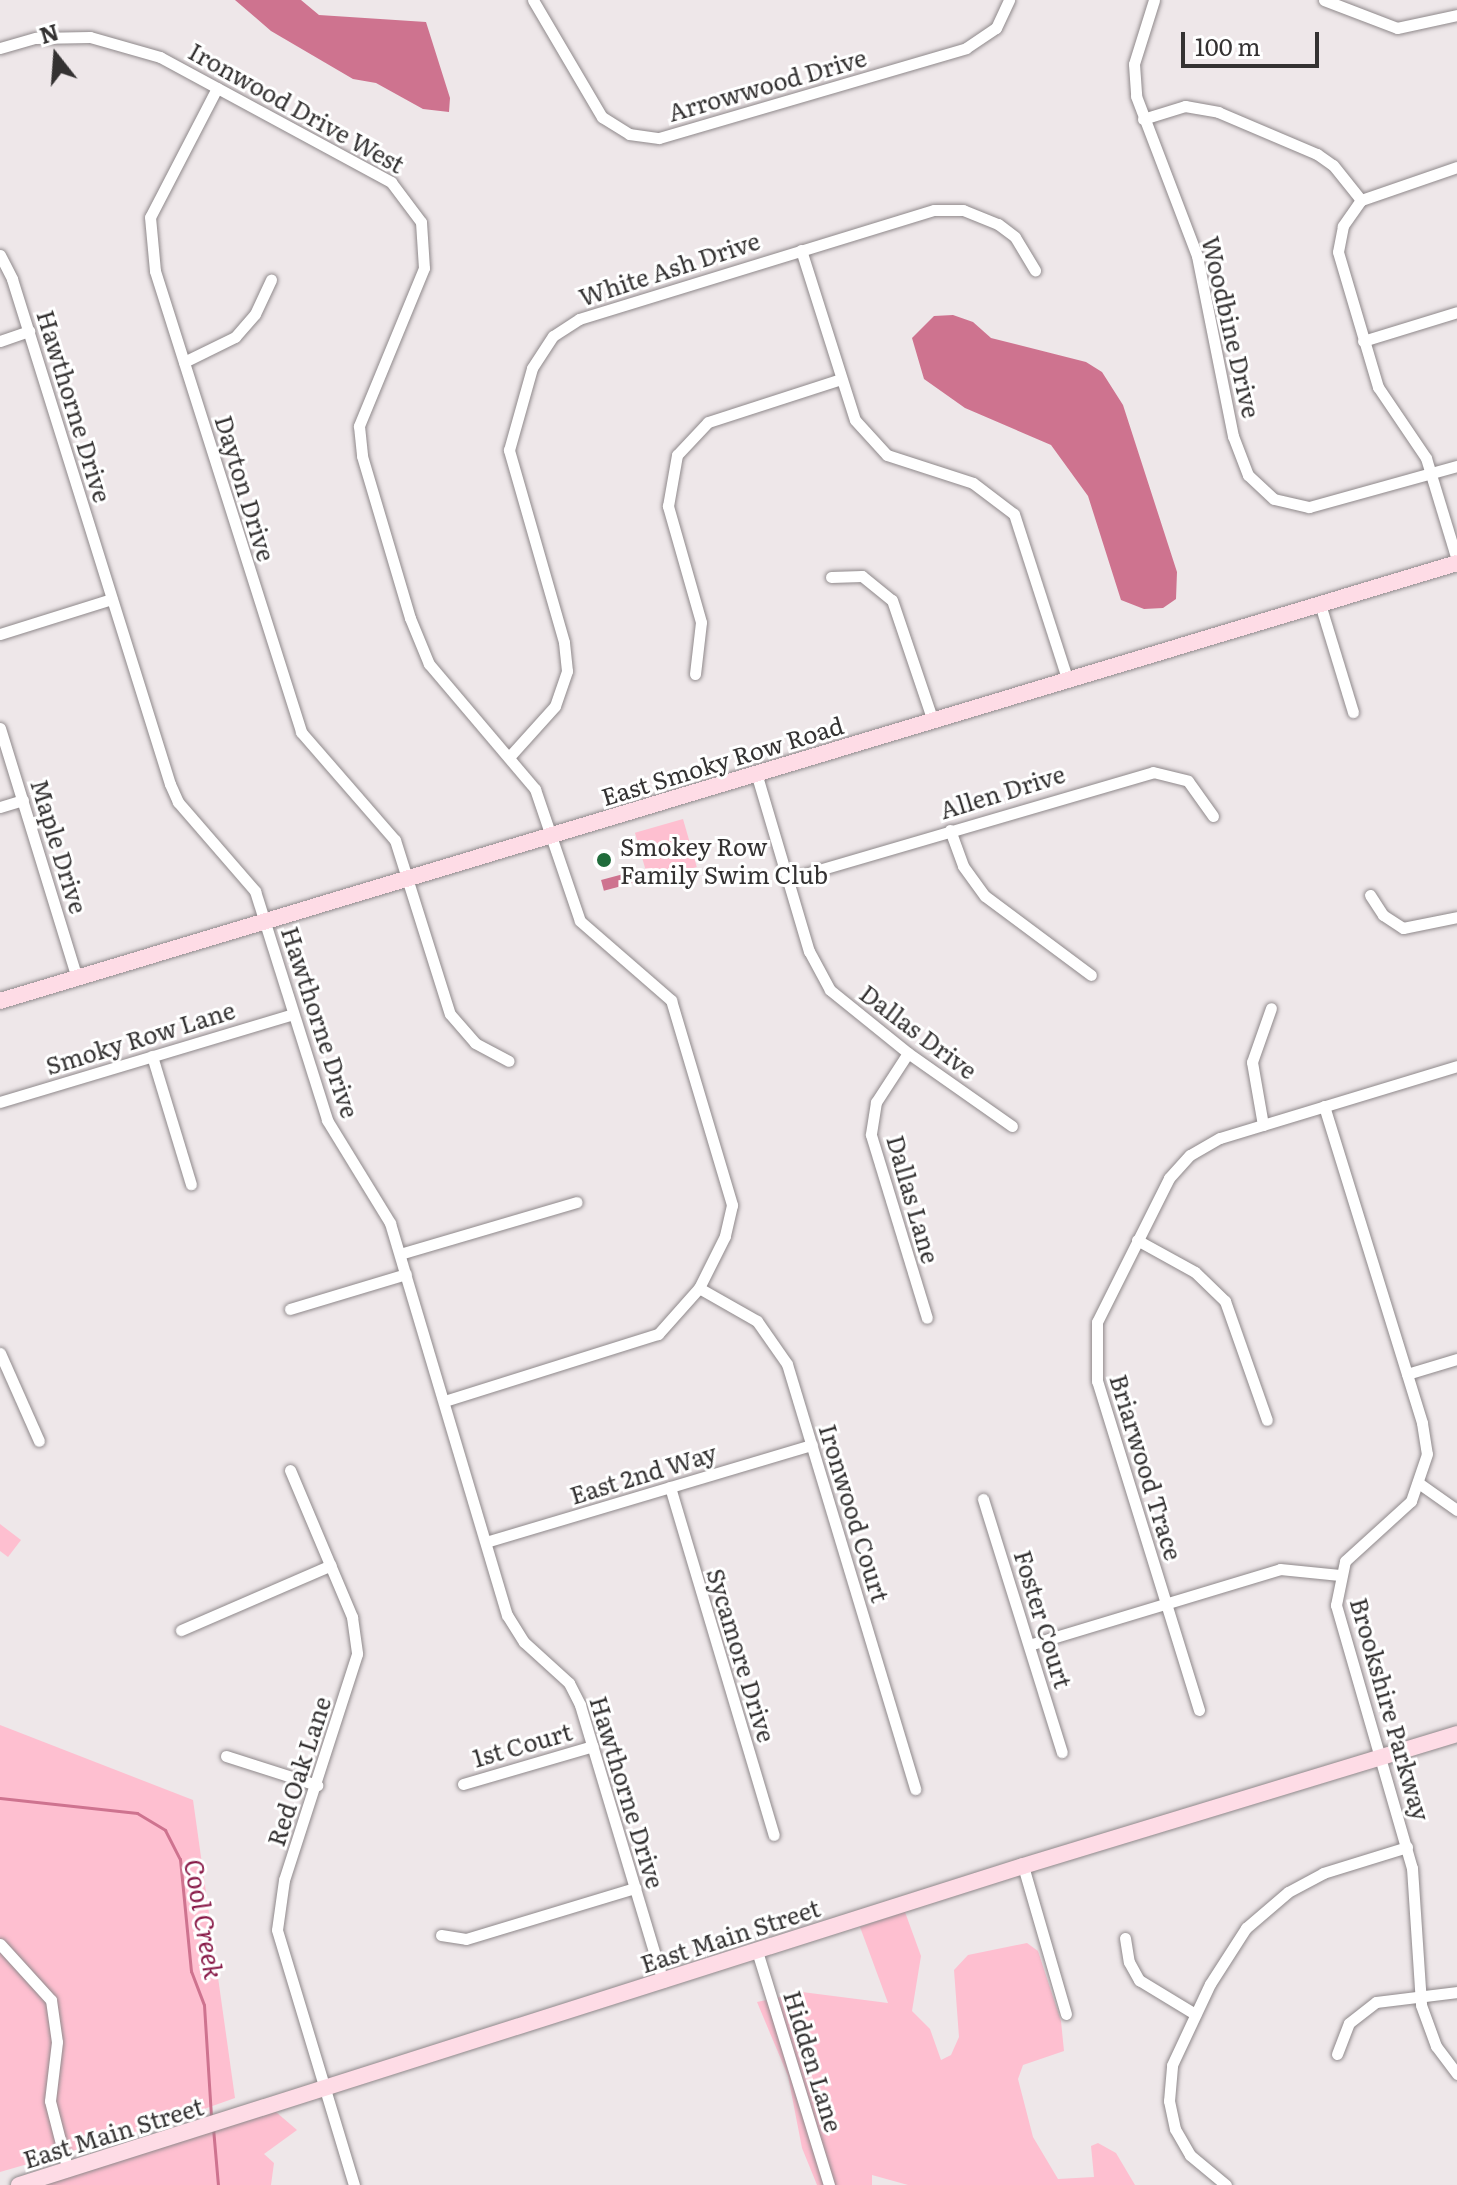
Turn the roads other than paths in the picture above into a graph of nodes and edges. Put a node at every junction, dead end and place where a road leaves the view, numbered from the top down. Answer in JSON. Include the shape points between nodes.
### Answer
{"nodes":[{"id":1,"x":533,"y":0,"type":"edge"},
{"id":2,"x":1009,"y":0,"type":"edge"},
{"id":3,"x":1154,"y":0,"type":"edge"},
{"id":4,"x":1324,"y":0,"type":"edge"},
{"id":5,"x":1457,"y":15,"type":"edge"},
{"id":6,"x":0,"y":48,"type":"edge"},
{"id":7,"x":217,"y":88,"type":"junction"},
{"id":8,"x":1143,"y":119,"type":"junction"},
{"id":9,"x":1457,"y":167,"type":"edge"},
{"id":10,"x":1361,"y":200,"type":"junction"},
{"id":11,"x":801,"y":250,"type":"junction"},
{"id":12,"x":0,"y":255,"type":"edge"},
{"id":13,"x":1035,"y":270,"type":"dead end"},
{"id":14,"x":271,"y":279,"type":"dead end"},
{"id":15,"x":1457,"y":312,"type":"edge"},
{"id":16,"x":29,"y":331,"type":"junction"},
{"id":17,"x":0,"y":341,"type":"edge"},
{"id":18,"x":1363,"y":341,"type":"junction"},
{"id":19,"x":184,"y":362,"type":"junction"},
{"id":20,"x":841,"y":379,"type":"junction"},
{"id":21,"x":1457,"y":466,"type":"edge"},
{"id":22,"x":1431,"y":474,"type":"junction"},
{"id":23,"x":1457,"y":562,"type":"edge"},
{"id":24,"x":831,"y":577,"type":"dead end"},
{"id":25,"x":112,"y":599,"type":"junction"},
{"id":26,"x":1320,"y":604,"type":"junction"},
{"id":27,"x":0,"y":634,"type":"edge"},
{"id":28,"x":695,"y":674,"type":"dead end"},
{"id":29,"x":1068,"y":681,"type":"junction"},
{"id":30,"x":1353,"y":712,"type":"dead end"},
{"id":31,"x":933,"y":721,"type":"junction"},
{"id":32,"x":0,"y":728,"type":"edge"},
{"id":33,"x":510,"y":756,"type":"junction"},
{"id":34,"x":757,"y":776,"type":"junction"},
{"id":35,"x":23,"y":800,"type":"junction"},
{"id":36,"x":0,"y":807,"type":"edge"},
{"id":37,"x":1213,"y":816,"type":"dead end"},
{"id":38,"x":950,"y":830,"type":"junction"},
{"id":39,"x":549,"y":837,"type":"junction"},
{"id":40,"x":788,"y":879,"type":"junction"},
{"id":41,"x":408,"y":880,"type":"junction"},
{"id":42,"x":1370,"y":895,"type":"dead end"},
{"id":43,"x":1457,"y":917,"type":"edge"},
{"id":44,"x":266,"y":922,"type":"junction"},
{"id":45,"x":1091,"y":975,"type":"dead end"},
{"id":46,"x":77,"y":978,"type":"junction"},
{"id":47,"x":0,"y":1001,"type":"edge"},
{"id":48,"x":1271,"y":1008,"type":"dead end"},
{"id":49,"x":293,"y":1014,"type":"junction"},
{"id":50,"x":908,"y":1053,"type":"junction"},
{"id":51,"x":152,"y":1056,"type":"junction"},
{"id":52,"x":509,"y":1061,"type":"dead end"},
{"id":53,"x":1457,"y":1066,"type":"edge"},
{"id":54,"x":0,"y":1102,"type":"edge"},
{"id":55,"x":1324,"y":1106,"type":"junction"},
{"id":56,"x":1263,"y":1125,"type":"junction"},
{"id":57,"x":1012,"y":1126,"type":"dead end"},
{"id":58,"x":191,"y":1184,"type":"dead end"},
{"id":59,"x":577,"y":1202,"type":"dead end"},
{"id":60,"x":1137,"y":1240,"type":"junction"},
{"id":61,"x":400,"y":1254,"type":"junction"},
{"id":62,"x":406,"y":1274,"type":"junction"},
{"id":63,"x":699,"y":1288,"type":"junction"},
{"id":64,"x":290,"y":1309,"type":"dead end"},
{"id":65,"x":927,"y":1318,"type":"dead end"},
{"id":66,"x":0,"y":1353,"type":"edge"},
{"id":67,"x":1457,"y":1359,"type":"edge"},
{"id":68,"x":1407,"y":1374,"type":"junction"},
{"id":69,"x":444,"y":1401,"type":"junction"},
{"id":70,"x":1267,"y":1420,"type":"dead end"},
{"id":71,"x":39,"y":1441,"type":"dead end"},
{"id":72,"x":812,"y":1445,"type":"junction"},
{"id":73,"x":290,"y":1470,"type":"dead end"},
{"id":74,"x":1420,"y":1484,"type":"junction"},
{"id":75,"x":670,"y":1487,"type":"junction"},
{"id":76,"x":983,"y":1499,"type":"dead end"},
{"id":77,"x":1457,"y":1510,"type":"edge"},
{"id":78,"x":486,"y":1542,"type":"junction"},
{"id":79,"x":331,"y":1565,"type":"junction"},
{"id":80,"x":1340,"y":1575,"type":"junction"},
{"id":81,"x":1165,"y":1604,"type":"junction"},
{"id":82,"x":181,"y":1630,"type":"dead end"},
{"id":83,"x":1029,"y":1645,"type":"junction"},
{"id":84,"x":1199,"y":1710,"type":"dead end"},
{"id":85,"x":1457,"y":1734,"type":"edge"},
{"id":86,"x":593,"y":1746,"type":"junction"},
{"id":87,"x":1062,"y":1752,"type":"dead end"},
{"id":88,"x":226,"y":1756,"type":"dead end"},
{"id":89,"x":1381,"y":1757,"type":"junction"},
{"id":90,"x":463,"y":1784,"type":"dead end"},
{"id":91,"x":317,"y":1785,"type":"junction"},
{"id":92,"x":915,"y":1789,"type":"dead end"},
{"id":93,"x":774,"y":1835,"type":"dead end"},
{"id":94,"x":1407,"y":1847,"type":"junction"},
{"id":95,"x":1023,"y":1866,"type":"junction"},
{"id":96,"x":635,"y":1888,"type":"junction"},
{"id":97,"x":441,"y":1935,"type":"dead end"},
{"id":98,"x":1125,"y":1938,"type":"dead end"},
{"id":99,"x":0,"y":1944,"type":"edge"},
{"id":100,"x":757,"y":1951,"type":"junction"},
{"id":101,"x":663,"y":1982,"type":"junction"},
{"id":102,"x":1457,"y":1992,"type":"edge"},
{"id":103,"x":1420,"y":1993,"type":"junction"},
{"id":104,"x":1066,"y":2014,"type":"dead end"},
{"id":105,"x":1195,"y":2014,"type":"junction"},
{"id":106,"x":1337,"y":2054,"type":"dead end"},
{"id":107,"x":1457,"y":2074,"type":"edge"},
{"id":108,"x":324,"y":2092,"type":"junction"},
{"id":109,"x":68,"y":2171,"type":"junction"},
{"id":110,"x":19,"y":2185,"type":"edge"},
{"id":111,"x":354,"y":2185,"type":"edge"},
{"id":112,"x":829,"y":2185,"type":"edge"},
{"id":113,"x":1226,"y":2185,"type":"edge"}],
"edges":[{"from":1,"to":2,"type":"street","name":"Arrowwood Drive","via":[[602,117],[629,134],[659,138],[966,48],[996,28]]},
{"from":3,"to":8,"type":"street","name":"Woodbine Drive","via":[[1134,64]]},
{"from":4,"to":5,"type":"street","via":[[1397,28]]},
{"from":6,"to":7,"type":"street","name":"Ironwood Drive West","via":[[36,38],[90,37],[160,57]]},
{"from":7,"to":19,"type":"street","name":"Dayton Drive","via":[[150,217],[150,249]]},
{"from":7,"to":33,"type":"street","name":"Ironwood Drive West","via":[[391,182],[421,222],[424,268],[362,414],[362,456],[422,653]]},
{"from":8,"to":10,"type":"street","via":[[1185,106],[1218,112],[1317,154]]},
{"from":8,"to":22,"type":"street","name":"Woodbine Drive","via":[[1197,256],[1233,436],[1255,484],[1274,499],[1309,507]]},
{"from":9,"to":10,"type":"street"},
{"from":10,"to":18,"type":"street","via":[[1343,226],[1338,252]]},
{"from":11,"to":13,"type":"street","name":"White Ash Drive","via":[[949,208],[998,224],[1015,237]]},
{"from":11,"to":20,"type":"street"},
{"from":11,"to":33,"type":"street","name":"White Ash Drive","via":[[579,319],[553,336],[538,355],[509,450],[564,642],[567,671],[555,706]]},
{"from":12,"to":16,"type":"street","name":"Hawthorne Drive"},
{"from":14,"to":19,"type":"street","via":[[255,314],[235,337]]},
{"from":15,"to":18,"type":"street"},
{"from":16,"to":17,"type":"street"},
{"from":16,"to":25,"type":"street","name":"Hawthorne Drive"},
{"from":18,"to":22,"type":"street","via":[[1386,405],[1419,444]]},
{"from":19,"to":41,"type":"street","name":"Dayton Drive","via":[[301,732],[391,834]]},
{"from":20,"to":28,"type":"street","via":[[708,422],[677,455],[668,506],[701,622]]},
{"from":20,"to":29,"type":"street","via":[[855,420],[887,455],[973,483],[1014,514]]},
{"from":21,"to":22,"type":"street","name":"Woodbine Drive"},
{"from":22,"to":23,"type":"street"},
{"from":23,"to":26,"type":"street","name":"East Smoky Row Road"},
{"from":24,"to":31,"type":"street","via":[[862,576],[892,600]]},
{"from":25,"to":27,"type":"street"},
{"from":25,"to":44,"type":"street","name":"Hawthorne Drive","via":[[178,802],[250,885]]},
{"from":26,"to":29,"type":"street","name":"East Smoky Row Road"},
{"from":26,"to":30,"type":"street"},
{"from":29,"to":31,"type":"street","name":"East Smoky Row Road"},
{"from":31,"to":34,"type":"street","name":"East Smoky Row Road"},
{"from":32,"to":35,"type":"street","name":"Maple Drive"},
{"from":33,"to":39,"type":"street","name":"Ironwood Drive West","via":[[535,789]]},
{"from":34,"to":39,"type":"street","name":"East Smoky Row Road"},
{"from":34,"to":40,"type":"street","name":"Dallas Drive"},
{"from":35,"to":36,"type":"street"},
{"from":35,"to":46,"type":"street","name":"Maple Drive"},
{"from":37,"to":38,"type":"street","name":"Allen Drive","via":[[1188,781],[1153,772]]},
{"from":38,"to":40,"type":"street","name":"Allen Drive"},
{"from":38,"to":45,"type":"street","via":[[963,866],[985,896]]},
{"from":39,"to":41,"type":"street","name":"East Smoky Row Road"},
{"from":39,"to":63,"type":"street","name":"Ironwood Drive West","via":[[580,921],[656,984],[678,1014],[731,1192],[731,1220]]},
{"from":40,"to":50,"type":"street","name":"Dallas Drive","via":[[809,951],[830,990]]},
{"from":41,"to":44,"type":"street","name":"East Smoky Row Road"},
{"from":41,"to":52,"type":"street","name":"Dayton Drive","via":[[450,1014],[475,1043]]},
{"from":42,"to":43,"type":"street","via":[[1383,915],[1403,928]]},
{"from":44,"to":46,"type":"street","name":"East Smoky Row Road"},
{"from":44,"to":49,"type":"street","name":"Hawthorne Drive"},
{"from":46,"to":47,"type":"street","name":"East Smoky Row Road"},
{"from":48,"to":56,"type":"street","via":[[1252,1062]]},
{"from":49,"to":51,"type":"street","name":"Smoky Row Lane"},
{"from":49,"to":61,"type":"street","name":"Hawthorne Drive","via":[[327,1120],[385,1209]]},
{"from":50,"to":57,"type":"street","name":"Dallas Drive"},
{"from":50,"to":65,"type":"street","name":"Dallas Lane","via":[[876,1102],[871,1135]]},
{"from":51,"to":54,"type":"street","name":"Smoky Row Lane"},
{"from":51,"to":58,"type":"street"},
{"from":53,"to":55,"type":"street","name":"Briarwood Trace"},
{"from":55,"to":56,"type":"street","name":"Briarwood Trace"},
{"from":55,"to":68,"type":"street","name":"Brookshire Parkway"},
{"from":56,"to":60,"type":"street","name":"Briarwood Trace","via":[[1220,1138],[1190,1155],[1169,1178]]},
{"from":59,"to":61,"type":"street"},
{"from":60,"to":70,"type":"street","via":[[1195,1272],[1225,1301]]},
{"from":60,"to":81,"type":"street","name":"Briarwood Trace","via":[[1097,1322],[1094,1364]]},
{"from":61,"to":62,"type":"street","name":"Hawthorne Drive"},
{"from":62,"to":64,"type":"street"},
{"from":62,"to":69,"type":"street","name":"Hawthorne Drive"},
{"from":63,"to":69,"type":"street","name":"Ironwood Drive West","via":[[658,1334]]},
{"from":63,"to":72,"type":"street","name":"Ironwood Court","via":[[757,1321],[774,1339]]},
{"from":66,"to":71,"type":"street"},
{"from":67,"to":68,"type":"street"},
{"from":68,"to":74,"type":"street","name":"Brookshire Parkway","via":[[1426,1438]]},
{"from":69,"to":78,"type":"street","name":"Hawthorne Drive"},
{"from":72,"to":75,"type":"street","name":"East 2nd Way"},
{"from":72,"to":92,"type":"street","name":"Ironwood Court"},
{"from":73,"to":79,"type":"street","name":"Red Oak Lane"},
{"from":74,"to":77,"type":"street"},
{"from":74,"to":80,"type":"street","name":"Brookshire Parkway","via":[[1403,1511],[1354,1549]]},
{"from":75,"to":78,"type":"street","name":"East 2nd Way"},
{"from":75,"to":93,"type":"street","name":"Sycamore Drive"},
{"from":76,"to":83,"type":"street","name":"Foster Court"},
{"from":78,"to":86,"type":"street","name":"Hawthorne Drive","via":[[514,1629],[569,1683]]},
{"from":79,"to":82,"type":"street"},
{"from":79,"to":91,"type":"street","name":"Red Oak Lane","via":[[352,1617],[357,1654]]},
{"from":80,"to":81,"type":"street","via":[[1280,1569]]},
{"from":80,"to":89,"type":"street","name":"Brookshire Parkway","via":[[1338,1618]]},
{"from":81,"to":83,"type":"street"},
{"from":81,"to":84,"type":"street","name":"Briarwood Trace"},
{"from":83,"to":87,"type":"street","name":"Foster Court"},
{"from":85,"to":89,"type":"street","name":"East Main Street"},
{"from":86,"to":90,"type":"street","name":"1st Court"},
{"from":86,"to":96,"type":"street","name":"Hawthorne Drive"},
{"from":88,"to":91,"type":"street"},
{"from":89,"to":94,"type":"street","name":"Brookshire Parkway"},
{"from":89,"to":95,"type":"street","name":"East Main Street"},
{"from":91,"to":108,"type":"street","name":"Red Oak Lane","via":[[284,1880],[277,1930]]},
{"from":94,"to":103,"type":"street","name":"Brookshire Parkway"},
{"from":94,"to":105,"type":"street","via":[[1323,1873],[1267,1908],[1226,1956]]},
{"from":95,"to":100,"type":"street","name":"East Main Street"},
{"from":95,"to":104,"type":"street"},
{"from":96,"to":97,"type":"street","via":[[466,1939]]},
{"from":96,"to":101,"type":"street","name":"Hawthorne Drive"},
{"from":98,"to":105,"type":"street","via":[[1139,1980]]},
{"from":99,"to":109,"type":"street","via":[[51,2000],[57,2042],[50,2101]]},
{"from":100,"to":101,"type":"street","name":"East Main Street"},
{"from":100,"to":112,"type":"street","name":"Hidden Lane"},
{"from":101,"to":108,"type":"street","name":"East Main Street"},
{"from":102,"to":103,"type":"street"},
{"from":103,"to":106,"type":"street","via":[[1366,2007],[1349,2023]]},
{"from":103,"to":107,"type":"street","name":"Brookshire Parkway","via":[[1428,2031]]},
{"from":105,"to":113,"type":"street","via":[[1172,2065],[1169,2101],[1175,2129],[1190,2155]]},
{"from":108,"to":109,"type":"street","name":"East Main Street"},
{"from":108,"to":111,"type":"street","name":"Red Oak Lane"},
{"from":109,"to":110,"type":"street","name":"East Main Street"}]}
